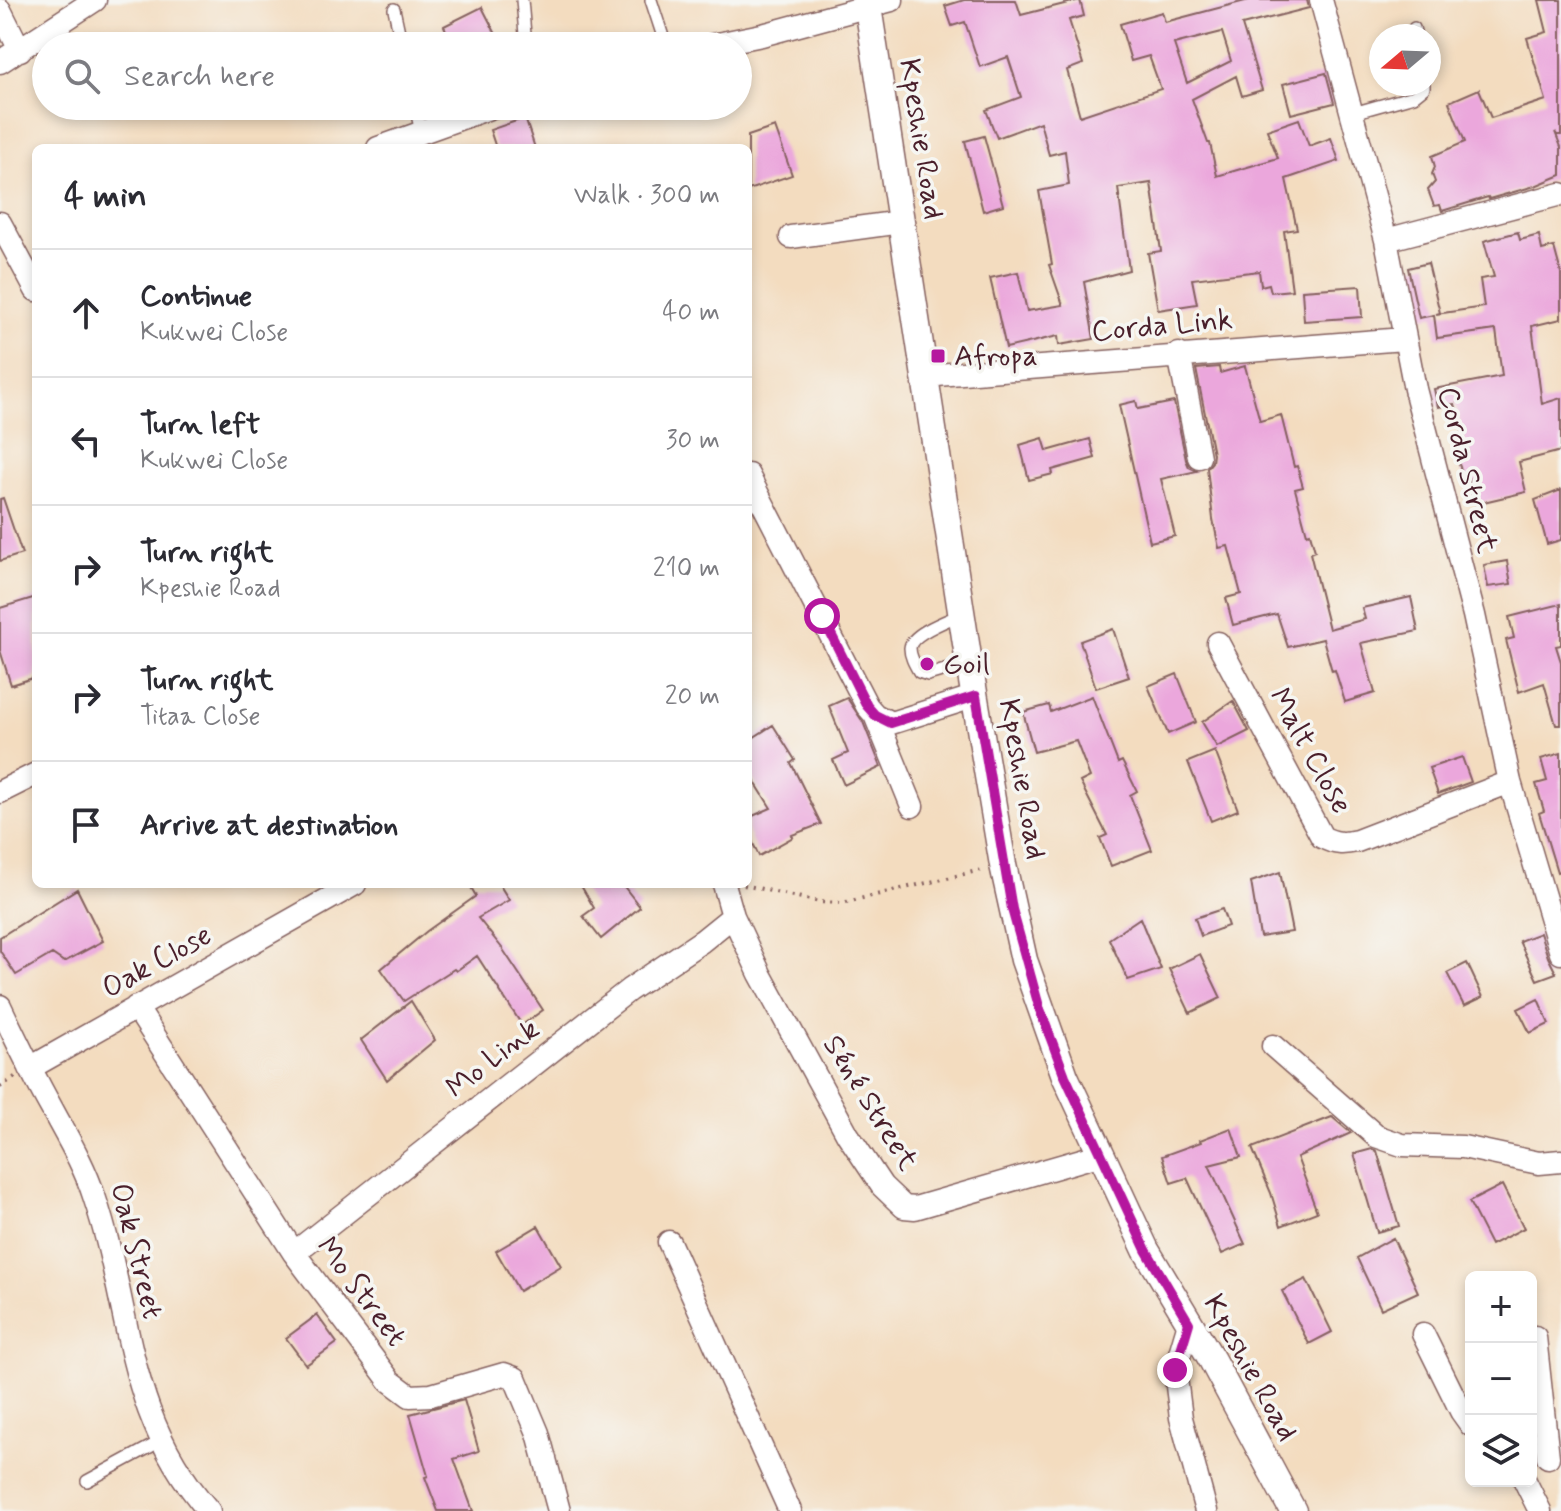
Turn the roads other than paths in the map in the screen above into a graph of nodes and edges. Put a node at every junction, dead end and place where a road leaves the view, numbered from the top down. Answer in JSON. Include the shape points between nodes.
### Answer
{"nodes":[{"id":1,"x":95,"y":0,"type":"edge"},
{"id":2,"x":522,"y":0,"type":"edge"},
{"id":3,"x":651,"y":0,"type":"edge"},
{"id":4,"x":1321,"y":0,"type":"edge"},
{"id":5,"x":876,"y":2,"type":"edge"},
{"id":6,"x":394,"y":9,"type":"dead end"},
{"id":7,"x":0,"y":10,"type":"edge"},
{"id":8,"x":47,"y":32,"type":"edge"},
{"id":9,"x":399,"y":32,"type":"edge"},
{"id":10,"x":525,"y":32,"type":"edge"},
{"id":11,"x":661,"y":32,"type":"edge"},
{"id":12,"x":752,"y":37,"type":"edge"},
{"id":13,"x":32,"y":42,"type":"edge"},
{"id":14,"x":20,"y":50,"type":"junction"},
{"id":15,"x":0,"y":62,"type":"edge"},
{"id":16,"x":1414,"y":96,"type":"edge"},
{"id":17,"x":1353,"y":113,"type":"junction"},
{"id":18,"x":418,"y":120,"type":"edge"},
{"id":19,"x":455,"y":120,"type":"edge"},
{"id":20,"x":421,"y":132,"type":"junction"},
{"id":21,"x":389,"y":144,"type":"edge"},
{"id":22,"x":1561,"y":194,"type":"edge"},
{"id":23,"x":901,"y":222,"type":"junction"},
{"id":24,"x":0,"y":223,"type":"edge"},
{"id":25,"x":791,"y":237,"type":"dead end"},
{"id":26,"x":1386,"y":240,"type":"junction"},
{"id":27,"x":32,"y":283,"type":"edge"},
{"id":28,"x":1404,"y":339,"type":"junction"},
{"id":29,"x":1179,"y":354,"type":"junction"},
{"id":30,"x":924,"y":376,"type":"junction"},
{"id":31,"x":1199,"y":457,"type":"dead end"},
{"id":32,"x":752,"y":483,"type":"edge"},
{"id":33,"x":962,"y":614,"type":"junction"},
{"id":34,"x":1218,"y":643,"type":"dead end"},
{"id":35,"x":969,"y":663,"type":"junction"},
{"id":36,"x":976,"y":696,"type":"junction"},
{"id":37,"x":875,"y":715,"type":"junction"},
{"id":38,"x":32,"y":776,"type":"edge"},
{"id":39,"x":1510,"y":782,"type":"junction"},
{"id":40,"x":0,"y":792,"type":"edge"},
{"id":41,"x":912,"y":806,"type":"dead end"},
{"id":42,"x":348,"y":888,"type":"edge"},
{"id":43,"x":725,"y":888,"type":"edge"},
{"id":44,"x":733,"y":916,"type":"junction"},
{"id":45,"x":1561,"y":953,"type":"edge"},
{"id":46,"x":0,"y":1006,"type":"edge"},
{"id":47,"x":136,"y":1007,"type":"junction"},
{"id":48,"x":1273,"y":1046,"type":"dead end"},
{"id":49,"x":30,"y":1068,"type":"junction"},
{"id":50,"x":1102,"y":1154,"type":"junction"},
{"id":51,"x":1561,"y":1161,"type":"edge"},
{"id":52,"x":669,"y":1242,"type":"dead end"},
{"id":53,"x":294,"y":1253,"type":"junction"},
{"id":54,"x":1189,"y":1323,"type":"junction"},
{"id":55,"x":1423,"y":1334,"type":"dead end"},
{"id":56,"x":1536,"y":1343,"type":"edge"},
{"id":57,"x":1465,"y":1417,"type":"edge"},
{"id":58,"x":161,"y":1441,"type":"junction"},
{"id":59,"x":1547,"y":1460,"type":"edge"},
{"id":60,"x":87,"y":1481,"type":"dead end"},
{"id":61,"x":1528,"y":1487,"type":"edge"},
{"id":62,"x":1201,"y":1509,"type":"edge"},
{"id":63,"x":209,"y":1511,"type":"edge"},
{"id":64,"x":559,"y":1511,"type":"edge"},
{"id":65,"x":790,"y":1511,"type":"edge"},
{"id":66,"x":1293,"y":1511,"type":"edge"},
{"id":67,"x":1540,"y":1511,"type":"edge"}],
"edges":[{"from":1,"to":8,"type":"street"},
{"from":2,"to":10,"type":"lane"},
{"from":3,"to":11,"type":"lane"},
{"from":4,"to":17,"type":"street","name":"Corda Street"},
{"from":5,"to":12,"type":"street"},
{"from":5,"to":23,"type":"street","name":"Kpeshie Road"},
{"from":6,"to":9,"type":"lane"},
{"from":7,"to":14,"type":"street"},
{"from":13,"to":14,"type":"street"},
{"from":14,"to":15,"type":"street"},
{"from":16,"to":17,"type":"lane"},
{"from":17,"to":26,"type":"street","name":"Corda Street"},
{"from":18,"to":20,"type":"lane"},
{"from":19,"to":20,"type":"street"},
{"from":20,"to":21,"type":"street"},
{"from":22,"to":26,"type":"street"},
{"from":23,"to":25,"type":"street"},
{"from":23,"to":30,"type":"street","name":"Kpeshie Road"},
{"from":24,"to":27,"type":"street"},
{"from":26,"to":28,"type":"street","name":"Corda Street"},
{"from":28,"to":29,"type":"street","name":"Corda Link"},
{"from":28,"to":39,"type":"street","name":"Corda Street"},
{"from":29,"to":30,"type":"street","name":"Corda Link"},
{"from":29,"to":31,"type":"street"},
{"from":30,"to":33,"type":"street","name":"Kpeshie Road"},
{"from":32,"to":37,"type":"street"},
{"from":33,"to":35,"type":"street","name":"Kpeshie Road"},
{"from":33,"to":35,"type":"lane","via":[[916,637],[911,656],[919,672],[928,675]]},
{"from":34,"to":39,"type":"street","name":"Malt Close","via":[[1322,837],[1331,842],[1357,841]]},
{"from":35,"to":36,"type":"street","name":"Kpeshie Road"},
{"from":36,"to":37,"type":"street","via":[[891,723]]},
{"from":36,"to":50,"type":"street","name":"Kpeshie Road","via":[[1024,960],[1065,1076]]},
{"from":37,"to":41,"type":"street"},
{"from":38,"to":40,"type":"street"},
{"from":39,"to":45,"type":"street","name":"Corda Street"},
{"from":42,"to":47,"type":"street","name":"Oak Close"},
{"from":43,"to":44,"type":"street","name":"Séné Street"},
{"from":44,"to":50,"type":"street","name":"Séné Street","via":[[848,1135],[882,1186],[904,1207],[924,1206]]},
{"from":44,"to":53,"type":"street","name":"Mo Link","via":[[629,990]]},
{"from":46,"to":49,"type":"street","name":"Oak Street"},
{"from":47,"to":49,"type":"street","name":"Oak Close"},
{"from":47,"to":53,"type":"street","name":"Mo Street"},
{"from":48,"to":51,"type":"street","via":[[1376,1136],[1402,1145],[1463,1147],[1539,1163]]},
{"from":49,"to":58,"type":"street","name":"Oak Street","via":[[93,1192],[131,1354]]},
{"from":50,"to":54,"type":"street","name":"Kpeshie Road","via":[[1146,1250]]},
{"from":52,"to":65,"type":"street"},
{"from":53,"to":64,"type":"street","name":"Mo Street","via":[[390,1381],[410,1396],[504,1374],[515,1378],[538,1433]]},
{"from":54,"to":62,"type":"street","via":[[1175,1370]]},
{"from":54,"to":66,"type":"street","name":"Kpeshie Road"},
{"from":55,"to":57,"type":"street"},
{"from":56,"to":59,"type":"street"},
{"from":58,"to":60,"type":"lane"},
{"from":58,"to":63,"type":"street","name":"Oak Street"},
{"from":61,"to":67,"type":"street"}]}
